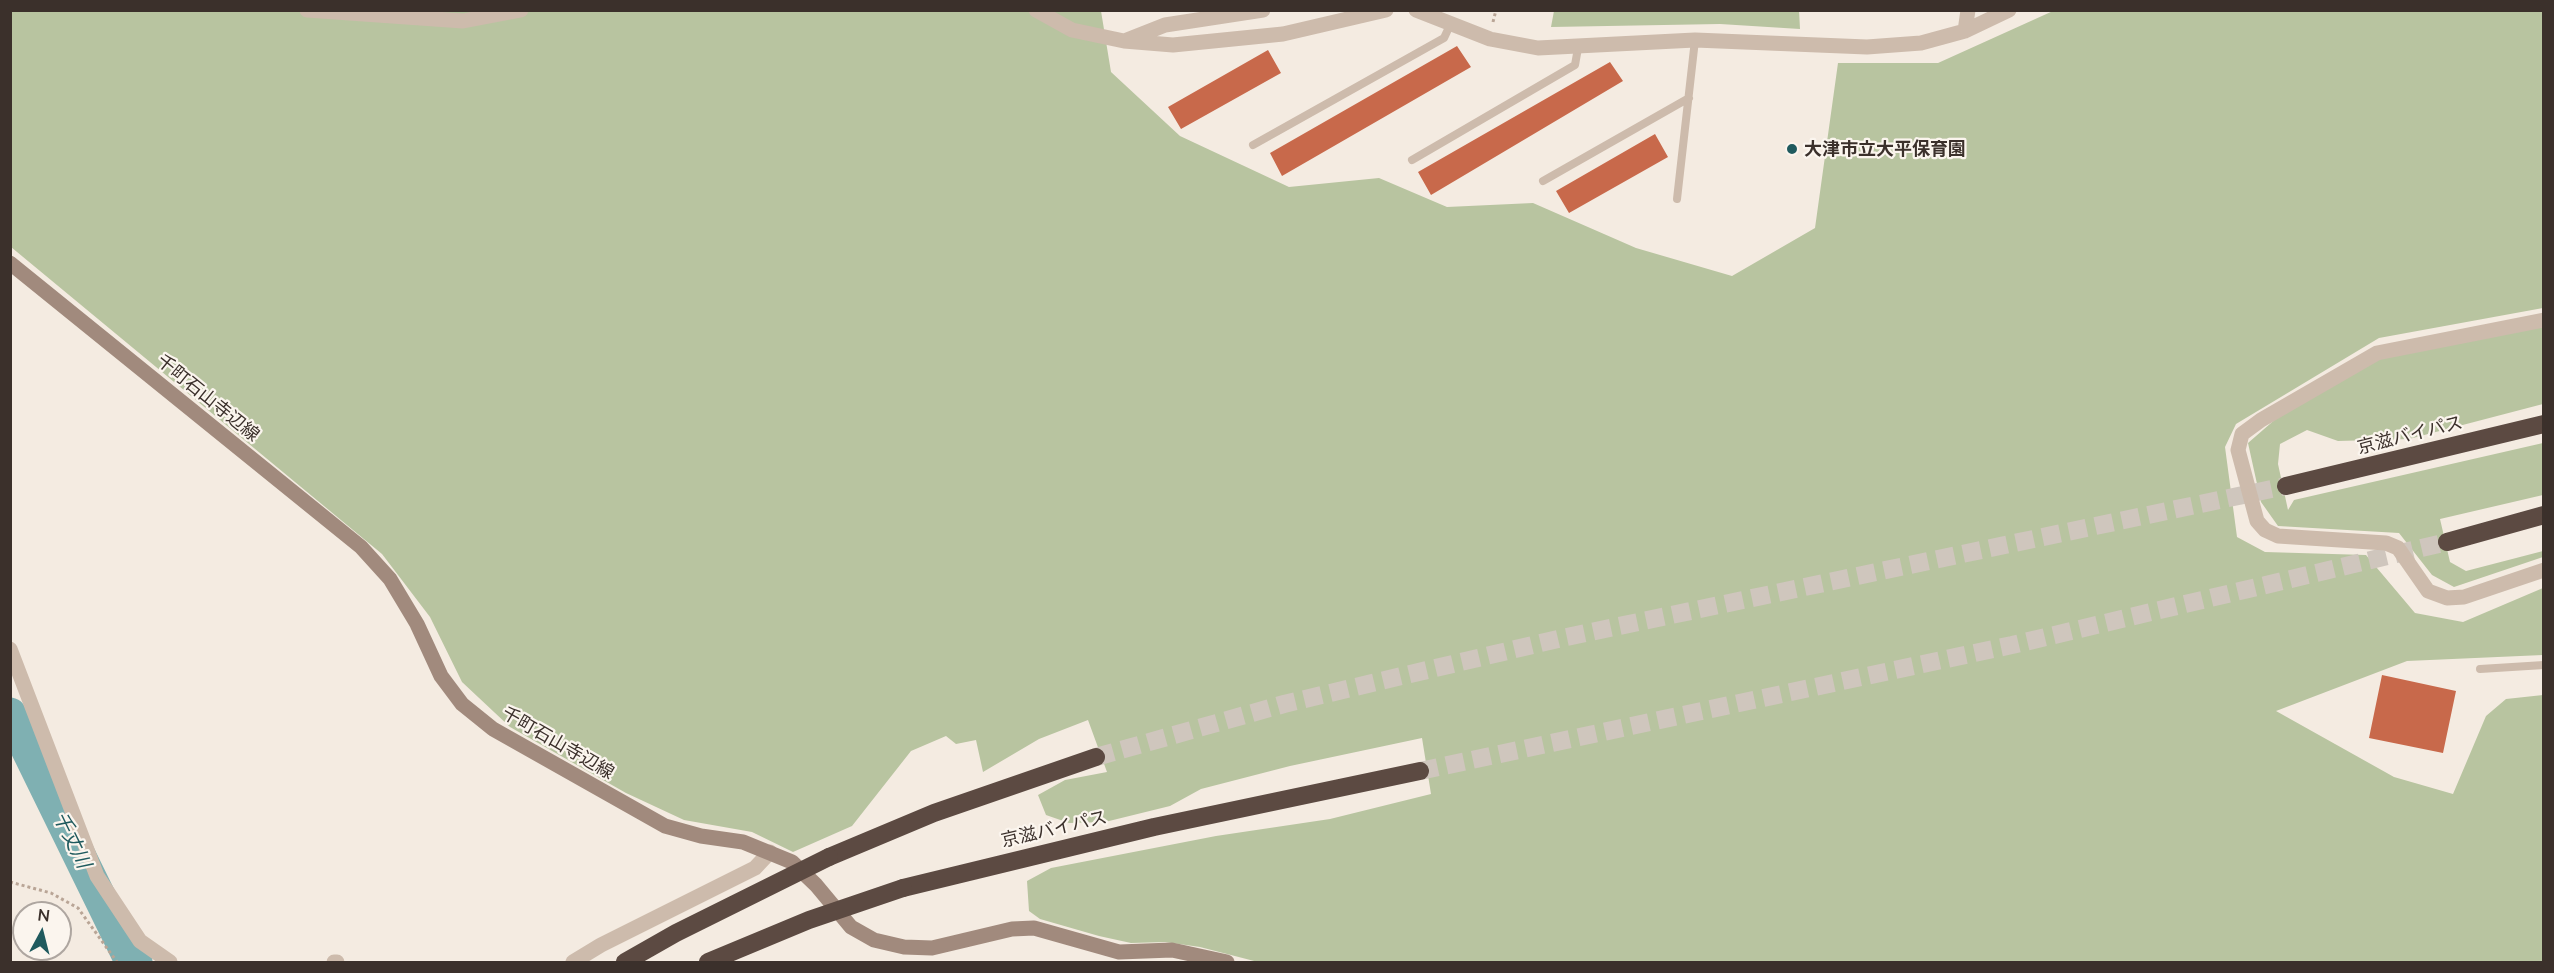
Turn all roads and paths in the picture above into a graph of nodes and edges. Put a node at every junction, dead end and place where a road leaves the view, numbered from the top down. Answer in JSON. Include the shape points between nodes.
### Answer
{"nodes":[{"id":1,"x":307,"y":10,"type":"edge"},
{"id":2,"x":521,"y":10,"type":"edge"},
{"id":3,"x":1036,"y":10,"type":"edge"},
{"id":4,"x":1263,"y":10,"type":"edge"},
{"id":5,"x":1386,"y":10,"type":"edge"},
{"id":6,"x":1416,"y":10,"type":"edge"},
{"id":7,"x":1968,"y":10,"type":"edge"},
{"id":8,"x":2009,"y":10,"type":"edge"},
{"id":9,"x":1451,"y":23,"type":"junction"},
{"id":10,"x":1965,"y":31,"type":"junction"},
{"id":11,"x":1695,"y":40,"type":"junction"},
{"id":12,"x":1124,"y":41,"type":"junction"},
{"id":13,"x":1578,"y":48,"type":"junction"},
{"id":14,"x":1689,"y":98,"type":"junction"},
{"id":15,"x":1253,"y":145,"type":"dead end"},
{"id":16,"x":1412,"y":160,"type":"dead end"},
{"id":17,"x":1544,"y":181,"type":"dead end"},
{"id":18,"x":1677,"y":199,"type":"dead end"},
{"id":19,"x":10,"y":263,"type":"edge"},
{"id":20,"x":2544,"y":320,"type":"edge"},
{"id":21,"x":2544,"y":424,"type":"edge"},
{"id":22,"x":2286,"y":486,"type":"tunnel mouth"},
{"id":23,"x":2544,"y":515,"type":"edge"},
{"id":24,"x":2447,"y":542,"type":"tunnel mouth"},
{"id":25,"x":2544,"y":570,"type":"edge"},
{"id":26,"x":10,"y":649,"type":"edge"},
{"id":27,"x":2544,"y":665,"type":"edge"},
{"id":28,"x":2480,"y":669,"type":"dead end"},
{"id":29,"x":1095,"y":757,"type":"tunnel mouth"},
{"id":30,"x":1420,"y":771,"type":"tunnel mouth"},
{"id":31,"x":770,"y":852,"type":"junction"},
{"id":32,"x":10,"y":882,"type":"edge"},
{"id":33,"x":117,"y":963,"type":"edge"},
{"id":34,"x":170,"y":963,"type":"edge"},
{"id":35,"x":573,"y":963,"type":"edge"},
{"id":36,"x":625,"y":963,"type":"edge"},
{"id":37,"x":708,"y":963,"type":"edge"},
{"id":38,"x":1227,"y":963,"type":"edge"}],
"edges":[{"from":1,"to":2,"type":"street","via":[[463,21]]},
{"from":3,"to":12,"type":"street","via":[[1072,30]]},
{"from":4,"to":12,"type":"street","via":[[1165,25]]},
{"from":5,"to":12,"type":"street","via":[[1283,34],[1233,40],[1173,45]]},
{"from":6,"to":9,"type":"street"},
{"from":7,"to":10,"type":"street"},
{"from":8,"to":10,"type":"street"},
{"from":9,"to":13,"type":"street","via":[[1504,43]]},
{"from":9,"to":15,"type":"lane","via":[[1443,38]]},
{"from":10,"to":11,"type":"street","via":[[1921,43],[1867,47]]},
{"from":11,"to":13,"type":"street"},
{"from":11,"to":14,"type":"lane"},
{"from":13,"to":16,"type":"lane","via":[[1575,65]]},
{"from":14,"to":17,"type":"lane"},
{"from":14,"to":18,"type":"lane"},
{"from":19,"to":31,"type":"main road","name":"千町石山寺辺線","via":[[361,547],[390,579],[441,676],[462,704],[493,729],[665,826],[744,842]]},
{"from":20,"to":25,"type":"street","via":[[2377,353],[2261,420],[2242,434],[2238,450],[2258,521],[2278,536],[2386,543],[2398,548],[2428,591],[2447,598],[2464,597]]},
{"from":21,"to":22,"type":"highway","name":"京滋バイパス"},
{"from":23,"to":24,"type":"highway"},
{"from":26,"to":34,"type":"street","via":[[97,876],[140,941]]},
{"from":27,"to":28,"type":"lane"},
{"from":29,"to":36,"type":"highway","bridge":true,"via":[[934,813],[829,857],[676,933]]},
{"from":30,"to":37,"type":"highway","name":"京滋バイパス","bridge":true,"via":[[1154,827],[903,888],[809,920]]},
{"from":31,"to":35,"type":"street","via":[[755,868],[601,945]]},
{"from":31,"to":38,"type":"main road","name":"千町石山寺辺線","via":[[792,862],[851,927],[874,940],[932,948],[1012,928],[1034,928],[1119,952],[1172,950]]},
{"from":32,"to":33,"type":"path","via":[[51,893],[78,908]]}]}
